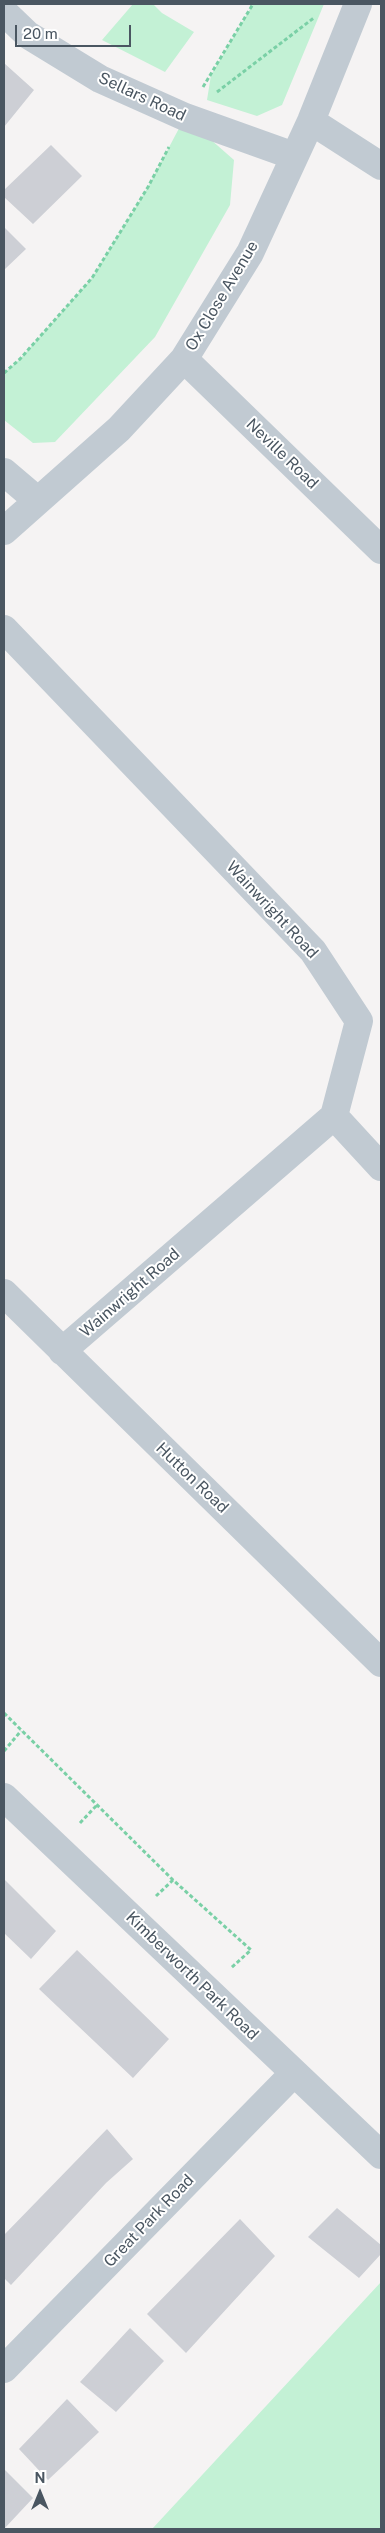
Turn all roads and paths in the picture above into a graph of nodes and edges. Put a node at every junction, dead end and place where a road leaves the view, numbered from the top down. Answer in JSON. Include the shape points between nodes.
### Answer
{"nodes":[{"id":1,"x":253,"y":4,"type":"edge"},
{"id":2,"x":357,"y":7,"type":"edge"},
{"id":3,"x":4,"y":12,"type":"edge"},
{"id":4,"x":185,"y":117,"type":"junction"},
{"id":5,"x":311,"y":121,"type":"junction"},
{"id":6,"x":294,"y":156,"type":"junction"},
{"id":7,"x":381,"y":166,"type":"edge"},
{"id":8,"x":184,"y":359,"type":"junction"},
{"id":9,"x":4,"y":373,"type":"edge"},
{"id":10,"x":4,"y":472,"type":"edge"},
{"id":11,"x":37,"y":500,"type":"junction"},
{"id":12,"x":4,"y":531,"type":"edge"},
{"id":13,"x":381,"y":550,"type":"edge"},
{"id":14,"x":4,"y":628,"type":"edge"},
{"id":15,"x":334,"y":1116,"type":"junction"},
{"id":16,"x":381,"y":1167,"type":"edge"},
{"id":17,"x":4,"y":1293,"type":"edge"},
{"id":18,"x":62,"y":1350,"type":"junction"},
{"id":19,"x":381,"y":1663,"type":"edge"},
{"id":20,"x":4,"y":1713,"type":"edge"},
{"id":21,"x":22,"y":1731,"type":"junction"},
{"id":22,"x":4,"y":1751,"type":"edge"},
{"id":23,"x":4,"y":1797,"type":"edge"},
{"id":24,"x":207,"y":1990,"type":"junction"},
{"id":25,"x":294,"y":2073,"type":"junction"},
{"id":26,"x":381,"y":2155,"type":"edge"},
{"id":27,"x":4,"y":2369,"type":"edge"}],
"edges":[{"from":1,"to":4,"type":"path"},
{"from":2,"to":4,"type":"path","via":[[320,13]]},
{"from":2,"to":5,"type":"street","name":"Ox Close Avenue"},
{"from":3,"to":4,"type":"street","name":"Sellars Road","via":[[28,35],[100,79]]},
{"from":4,"to":6,"type":"street","name":"Sellars Road"},
{"from":4,"to":9,"type":"path","via":[[148,187],[92,278]]},
{"from":5,"to":6,"type":"street","name":"Ox Close Avenue"},
{"from":5,"to":7,"type":"street"},
{"from":6,"to":8,"type":"street","name":"Ox Close Avenue","via":[[250,253]]},
{"from":8,"to":11,"type":"street","name":"Ox Close Avenue","via":[[119,429]]},
{"from":8,"to":13,"type":"street","name":"Neville Road"},
{"from":10,"to":11,"type":"street"},
{"from":11,"to":12,"type":"street","name":"Ox Close Avenue"},
{"from":14,"to":15,"type":"street","name":"Wainwright Road","via":[[313,951],[359,1021]]},
{"from":15,"to":16,"type":"street"},
{"from":15,"to":18,"type":"street","name":"Wainwright Road"},
{"from":17,"to":18,"type":"street","name":"Hutton Road"},
{"from":18,"to":19,"type":"street","name":"Hutton Road"},
{"from":20,"to":21,"type":"path"},
{"from":21,"to":22,"type":"path"},
{"from":21,"to":24,"type":"path","via":[[173,1880],[251,1950]]},
{"from":23,"to":24,"type":"street","name":"Kimberworth Park Road"},
{"from":24,"to":25,"type":"street","name":"Kimberworth Park Road"},
{"from":25,"to":26,"type":"street","name":"Kimberworth Park Road"},
{"from":25,"to":27,"type":"street","name":"Great Park Road"}]}
